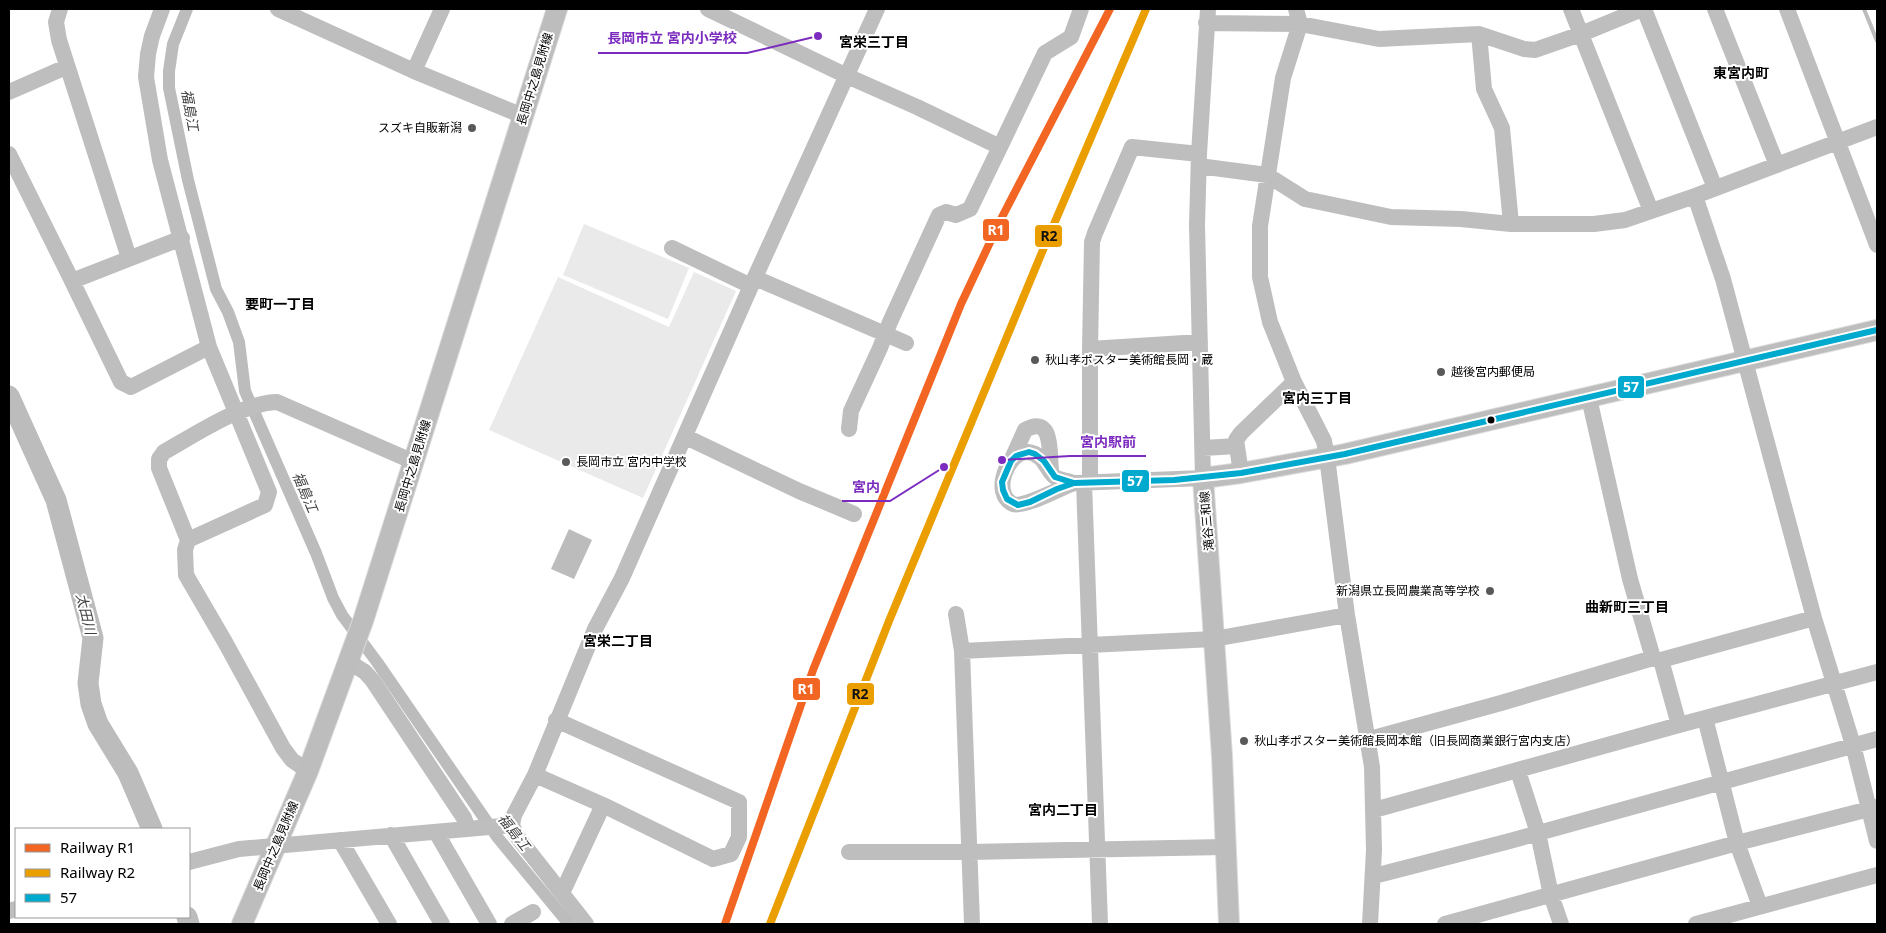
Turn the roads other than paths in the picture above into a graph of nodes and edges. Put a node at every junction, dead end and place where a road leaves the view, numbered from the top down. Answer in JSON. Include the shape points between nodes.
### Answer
{"nodes":[{"id":1,"x":60,"y":9,"type":"edge"},
{"id":2,"x":162,"y":9,"type":"edge"},
{"id":3,"x":278,"y":9,"type":"edge"},
{"id":4,"x":442,"y":9,"type":"edge"},
{"id":5,"x":557,"y":9,"type":"edge"},
{"id":6,"x":708,"y":9,"type":"edge"},
{"id":7,"x":877,"y":9,"type":"edge"},
{"id":8,"x":1081,"y":9,"type":"edge"},
{"id":9,"x":1571,"y":9,"type":"edge"},
{"id":10,"x":1643,"y":9,"type":"edge"},
{"id":11,"x":1715,"y":9,"type":"edge"},
{"id":12,"x":1787,"y":9,"type":"edge"},
{"id":13,"x":1207,"y":16,"type":"edge"},
{"id":14,"x":1298,"y":16,"type":"edge"},
{"id":15,"x":1479,"y":34,"type":"junction"},
{"id":16,"x":1581,"y":34,"type":"junction"},
{"id":17,"x":66,"y":67,"type":"junction"},
{"id":18,"x":414,"y":71,"type":"junction"},
{"id":19,"x":847,"y":76,"type":"junction"},
{"id":20,"x":9,"y":92,"type":"edge"},
{"id":21,"x":524,"y":116,"type":"junction"},
{"id":22,"x":1877,"y":127,"type":"edge"},
{"id":23,"x":1837,"y":143,"type":"junction"},
{"id":24,"x":1000,"y":147,"type":"junction"},
{"id":25,"x":9,"y":154,"type":"edge"},
{"id":26,"x":1199,"y":160,"type":"junction"},
{"id":27,"x":1777,"y":165,"type":"junction"},
{"id":28,"x":1267,"y":175,"type":"junction"},
{"id":29,"x":1715,"y":188,"type":"junction"},
{"id":30,"x":1695,"y":196,"type":"junction"},
{"id":31,"x":1651,"y":211,"type":"junction"},
{"id":32,"x":1511,"y":224,"type":"junction"},
{"id":33,"x":182,"y":238,"type":"junction"},
{"id":34,"x":1877,"y":246,"type":"edge"},
{"id":35,"x":672,"y":248,"type":"dead end"},
{"id":36,"x":130,"y":258,"type":"junction"},
{"id":37,"x":72,"y":282,"type":"junction"},
{"id":38,"x":753,"y":282,"type":"junction"},
{"id":39,"x":1877,"y":330,"type":"edge"},
{"id":40,"x":886,"y":334,"type":"junction"},
{"id":41,"x":1200,"y":342,"type":"junction"},
{"id":42,"x":906,"y":343,"type":"dead end"},
{"id":43,"x":209,"y":347,"type":"junction"},
{"id":44,"x":1090,"y":349,"type":"junction"},
{"id":45,"x":1745,"y":360,"type":"junction"},
{"id":46,"x":1294,"y":382,"type":"junction"},
{"id":47,"x":1589,"y":398,"type":"junction"},
{"id":48,"x":241,"y":411,"type":"junction"},
{"id":49,"x":849,"y":430,"type":"dead end"},
{"id":50,"x":686,"y":437,"type":"junction"},
{"id":51,"x":1237,"y":446,"type":"junction"},
{"id":52,"x":1203,"y":448,"type":"junction"},
{"id":53,"x":1327,"y":457,"type":"junction"},
{"id":54,"x":1010,"y":461,"type":"junction"},
{"id":55,"x":414,"y":462,"type":"junction"},
{"id":56,"x":1051,"y":470,"type":"junction"},
{"id":57,"x":1241,"y":473,"type":"junction"},
{"id":58,"x":1203,"y":478,"type":"junction"},
{"id":59,"x":1083,"y":483,"type":"junction"},
{"id":60,"x":854,"y":514,"type":"dead end"},
{"id":61,"x":188,"y":540,"type":"junction"},
{"id":62,"x":956,"y":614,"type":"dead end"},
{"id":63,"x":1347,"y":615,"type":"junction"},
{"id":64,"x":1814,"y":618,"type":"junction"},
{"id":65,"x":1214,"y":639,"type":"junction"},
{"id":66,"x":1089,"y":646,"type":"junction"},
{"id":67,"x":962,"y":652,"type":"junction"},
{"id":68,"x":1657,"y":659,"type":"junction"},
{"id":69,"x":349,"y":662,"type":"junction"},
{"id":70,"x":1877,"y":672,"type":"edge"},
{"id":71,"x":1834,"y":684,"type":"junction"},
{"id":72,"x":1706,"y":718,"type":"junction"},
{"id":73,"x":556,"y":720,"type":"junction"},
{"id":74,"x":1679,"y":725,"type":"junction"},
{"id":75,"x":1877,"y":739,"type":"edge"},
{"id":76,"x":1366,"y":740,"type":"junction"},
{"id":77,"x":1853,"y":745,"type":"junction"},
{"id":78,"x":308,"y":771,"type":"junction"},
{"id":79,"x":1518,"y":771,"type":"junction"},
{"id":80,"x":535,"y":775,"type":"junction"},
{"id":81,"x":1722,"y":781,"type":"junction"},
{"id":82,"x":603,"y":805,"type":"junction"},
{"id":83,"x":1873,"y":808,"type":"edge"},
{"id":84,"x":1374,"y":810,"type":"junction"},
{"id":85,"x":506,"y":825,"type":"junction"},
{"id":86,"x":473,"y":829,"type":"junction"},
{"id":87,"x":436,"y":832,"type":"junction"},
{"id":88,"x":1538,"y":833,"type":"junction"},
{"id":89,"x":390,"y":835,"type":"junction"},
{"id":90,"x":340,"y":840,"type":"junction"},
{"id":91,"x":1877,"y":841,"type":"edge"},
{"id":92,"x":1737,"y":843,"type":"junction"},
{"id":93,"x":276,"y":846,"type":"junction"},
{"id":94,"x":1225,"y":848,"type":"junction"},
{"id":95,"x":1097,"y":849,"type":"junction"},
{"id":96,"x":849,"y":852,"type":"dead end"},
{"id":97,"x":970,"y":852,"type":"junction"},
{"id":98,"x":190,"y":862,"type":"edge"},
{"id":99,"x":1877,"y":874,"type":"edge"},
{"id":100,"x":1374,"y":876,"type":"junction"},
{"id":101,"x":562,"y":893,"type":"junction"},
{"id":102,"x":1551,"y":895,"type":"junction"},
{"id":103,"x":1760,"y":906,"type":"junction"},
{"id":104,"x":533,"y":912,"type":"dead end"},
{"id":105,"x":244,"y":919,"type":"edge"},
{"id":106,"x":389,"y":924,"type":"edge"},
{"id":107,"x":442,"y":924,"type":"edge"},
{"id":108,"x":489,"y":924,"type":"edge"},
{"id":109,"x":512,"y":924,"type":"edge"},
{"id":110,"x":586,"y":924,"type":"edge"},
{"id":111,"x":972,"y":924,"type":"edge"},
{"id":112,"x":1100,"y":924,"type":"edge"},
{"id":113,"x":1230,"y":924,"type":"edge"},
{"id":114,"x":1370,"y":924,"type":"edge"},
{"id":115,"x":1445,"y":924,"type":"edge"},
{"id":116,"x":1561,"y":924,"type":"edge"},
{"id":117,"x":1696,"y":924,"type":"edge"}],
"edges":[{"from":1,"to":17,"type":"street","via":[[56,30]]},
{"from":2,"to":33,"type":"street","via":[[152,36],[146,77],[160,160]]},
{"from":3,"to":18,"type":"street"},
{"from":4,"to":18,"type":"street"},
{"from":5,"to":21,"type":"main road","name":"長岡中之島見附線"},
{"from":6,"to":19,"type":"street"},
{"from":7,"to":19,"type":"street"},
{"from":8,"to":24,"type":"street","via":[[1071,37],[1045,53]]},
{"from":9,"to":16,"type":"street"},
{"from":10,"to":16,"type":"street"},
{"from":10,"to":29,"type":"street"},
{"from":11,"to":27,"type":"street"},
{"from":12,"to":23,"type":"street"},
{"from":13,"to":14,"type":"street"},
{"from":13,"to":26,"type":"street"},
{"from":14,"to":15,"type":"street","via":[[1379,39]]},
{"from":14,"to":28,"type":"street","via":[[1283,78]]},
{"from":15,"to":16,"type":"street","via":[[1535,50]]},
{"from":15,"to":32,"type":"street","via":[[1484,88],[1502,128]]},
{"from":16,"to":31,"type":"street"},
{"from":17,"to":20,"type":"street"},
{"from":17,"to":36,"type":"street"},
{"from":18,"to":21,"type":"street"},
{"from":19,"to":24,"type":"street"},
{"from":19,"to":38,"type":"street"},
{"from":21,"to":55,"type":"main road","name":"長岡中之島見附線"},
{"from":22,"to":23,"type":"street"},
{"from":23,"to":27,"type":"street"},
{"from":23,"to":34,"type":"street"},
{"from":24,"to":40,"type":"street","via":[[970,209],[956,215],[946,212],[938,215]]},
{"from":25,"to":37,"type":"street"},
{"from":26,"to":28,"type":"street"},
{"from":26,"to":41,"type":"street"},
{"from":26,"to":44,"type":"street","via":[[1132,147],[1092,242]]},
{"from":27,"to":29,"type":"street"},
{"from":28,"to":32,"type":"street","via":[[1305,200],[1391,217]]},
{"from":28,"to":46,"type":"street","via":[[1260,226],[1260,277],[1270,322]]},
{"from":29,"to":30,"type":"street"},
{"from":30,"to":31,"type":"street"},
{"from":30,"to":45,"type":"street","via":[[1723,278]]},
{"from":31,"to":32,"type":"street","via":[[1625,220],[1594,224]]},
{"from":33,"to":36,"type":"street"},
{"from":33,"to":43,"type":"street"},
{"from":35,"to":38,"type":"street"},
{"from":36,"to":37,"type":"street"},
{"from":37,"to":43,"type":"street","via":[[121,382],[131,387]]},
{"from":38,"to":40,"type":"street"},
{"from":38,"to":50,"type":"street"},
{"from":39,"to":45,"type":"main road","name":"滝谷三和線"},
{"from":40,"to":42,"type":"street"},
{"from":40,"to":49,"type":"street","via":[[851,410]]},
{"from":41,"to":44,"type":"street"},
{"from":41,"to":52,"type":"street"},
{"from":43,"to":48,"type":"street"},
{"from":44,"to":59,"type":"street"},
{"from":45,"to":47,"type":"main road","name":"滝谷三和線"},
{"from":45,"to":64,"type":"street"},
{"from":46,"to":51,"type":"street","via":[[1241,433],[1236,440]]},
{"from":46,"to":53,"type":"street","via":[[1324,441]]},
{"from":47,"to":53,"type":"main road","name":"滝谷三和線"},
{"from":47,"to":68,"type":"street","via":[[1630,579]]},
{"from":48,"to":55,"type":"street","via":[[264,402],[277,402]]},
{"from":48,"to":61,"type":"street","via":[[164,452],[159,460],[159,468]]},
{"from":48,"to":61,"type":"street","via":[[269,492],[265,505]]},
{"from":50,"to":60,"type":"street"},
{"from":50,"to":73,"type":"street"},
{"from":51,"to":52,"type":"street"},
{"from":51,"to":57,"type":"street"},
{"from":52,"to":58,"type":"street"},
{"from":53,"to":57,"type":"main road","name":"滝谷三和線"},
{"from":53,"to":63,"type":"street"},
{"from":54,"to":56,"type":"street","via":[[1029,452]]},
{"from":54,"to":56,"type":"street","via":[[1025,430],[1036,426],[1048,435]]},
{"from":54,"to":59,"type":"street","via":[[1002,482],[1004,495],[1018,505],[1057,489]]},
{"from":55,"to":69,"type":"main road","name":"長岡中之島見附線"},
{"from":56,"to":59,"type":"street","via":[[1055,477]]},
{"from":57,"to":58,"type":"main road","name":"滝谷三和線"},
{"from":58,"to":59,"type":"street"},
{"from":58,"to":65,"type":"main road","name":"滝谷三和線"},
{"from":59,"to":66,"type":"street"},
{"from":61,"to":78,"type":"street","via":[[186,575],[283,748],[292,760]]},
{"from":62,"to":67,"type":"street"},
{"from":63,"to":65,"type":"street"},
{"from":63,"to":76,"type":"street"},
{"from":64,"to":68,"type":"street"},
{"from":64,"to":71,"type":"street"},
{"from":65,"to":66,"type":"street"},
{"from":65,"to":94,"type":"main road","name":"滝谷三和線"},
{"from":66,"to":67,"type":"street"},
{"from":66,"to":95,"type":"street"},
{"from":67,"to":97,"type":"street"},
{"from":68,"to":74,"type":"street"},
{"from":68,"to":76,"type":"street"},
{"from":69,"to":78,"type":"main road","name":"長岡中之島見附線"},
{"from":69,"to":86,"type":"street","via":[[373,681]]},
{"from":70,"to":71,"type":"street"},
{"from":71,"to":72,"type":"street"},
{"from":71,"to":77,"type":"street"},
{"from":72,"to":74,"type":"street"},
{"from":72,"to":81,"type":"street"},
{"from":73,"to":80,"type":"street"},
{"from":73,"to":82,"type":"street","via":[[739,802],[739,837],[731,854],[713,859]]},
{"from":74,"to":79,"type":"street"},
{"from":75,"to":77,"type":"street"},
{"from":76,"to":84,"type":"street","via":[[1372,767]]},
{"from":77,"to":81,"type":"street"},
{"from":77,"to":83,"type":"street"},
{"from":78,"to":93,"type":"main road","name":"長岡中之島見附線"},
{"from":79,"to":84,"type":"street"},
{"from":79,"to":88,"type":"street"},
{"from":80,"to":82,"type":"street"},
{"from":80,"to":85,"type":"street"},
{"from":81,"to":88,"type":"street"},
{"from":81,"to":92,"type":"street"},
{"from":82,"to":101,"type":"street"},
{"from":83,"to":91,"type":"street"},
{"from":83,"to":92,"type":"street"},
{"from":84,"to":100,"type":"street"},
{"from":85,"to":86,"type":"street"},
{"from":85,"to":101,"type":"street"},
{"from":86,"to":87,"type":"street"},
{"from":87,"to":89,"type":"street"},
{"from":87,"to":108,"type":"street"},
{"from":88,"to":100,"type":"street"},
{"from":88,"to":102,"type":"street"},
{"from":89,"to":90,"type":"street"},
{"from":89,"to":107,"type":"street"},
{"from":90,"to":93,"type":"street"},
{"from":90,"to":106,"type":"street"},
{"from":92,"to":102,"type":"street"},
{"from":92,"to":103,"type":"street"},
{"from":93,"to":98,"type":"street","via":[[239,849]]},
{"from":93,"to":105,"type":"main road","name":"長岡中之島見附線"},
{"from":94,"to":95,"type":"street"},
{"from":94,"to":113,"type":"main road","name":"滝谷三和線"},
{"from":95,"to":97,"type":"street"},
{"from":95,"to":112,"type":"street"},
{"from":96,"to":97,"type":"street"},
{"from":97,"to":111,"type":"street"},
{"from":99,"to":103,"type":"street"},
{"from":100,"to":114,"type":"street"},
{"from":101,"to":110,"type":"street"},
{"from":102,"to":115,"type":"street"},
{"from":102,"to":116,"type":"street"},
{"from":103,"to":117,"type":"street"},
{"from":104,"to":109,"type":"street"}]}
